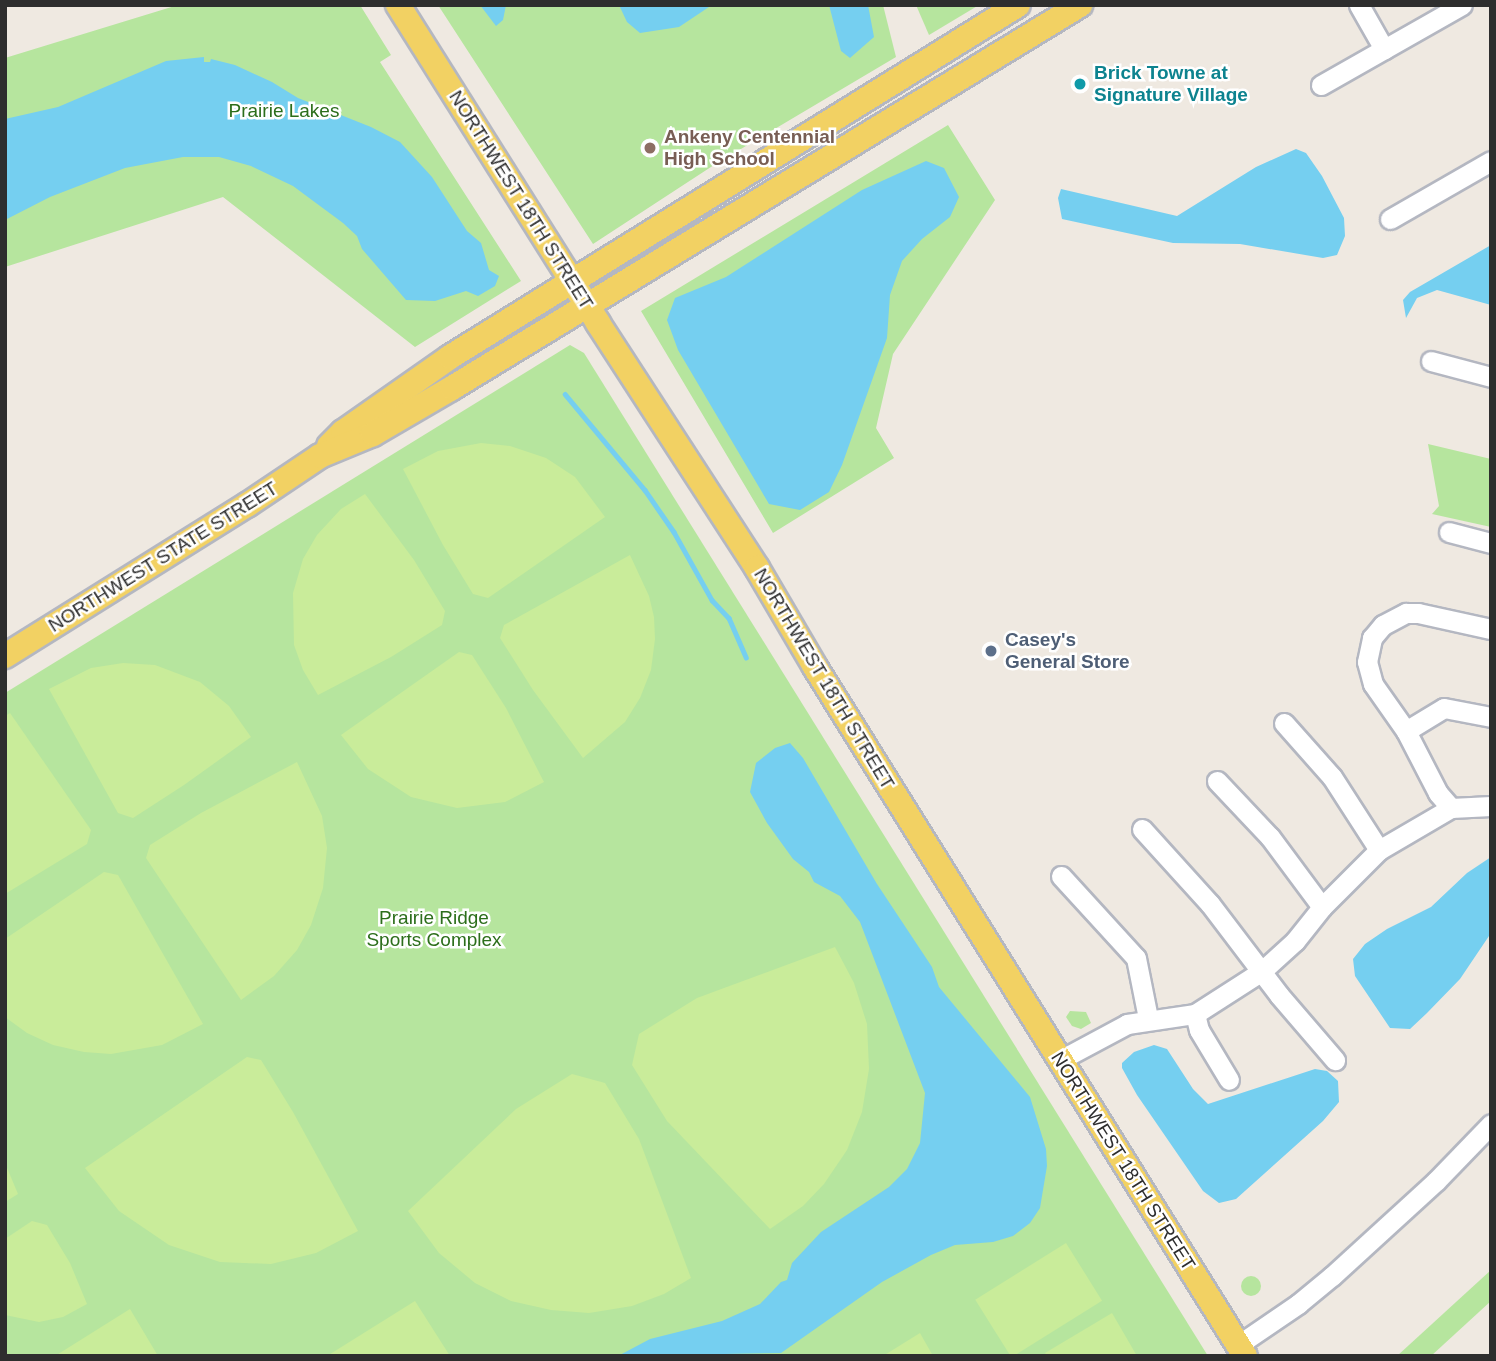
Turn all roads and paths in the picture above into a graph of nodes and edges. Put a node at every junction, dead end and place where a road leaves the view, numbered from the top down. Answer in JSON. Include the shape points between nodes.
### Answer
{"nodes":[{"id":1,"x":398,"y":5,"type":"edge"},
{"id":2,"x":1018,"y":5,"type":"edge"},
{"id":3,"x":1080,"y":5,"type":"edge"},
{"id":4,"x":1359,"y":5,"type":"edge"},
{"id":5,"x":1462,"y":5,"type":"edge"},
{"id":6,"x":1384,"y":49,"type":"junction"},
{"id":7,"x":1321,"y":85,"type":"dead end"},
{"id":8,"x":1491,"y":161,"type":"edge"},
{"id":9,"x":1390,"y":219,"type":"dead end"},
{"id":10,"x":572,"y":281,"type":"junction"},
{"id":11,"x":588,"y":304,"type":"junction"},
{"id":12,"x":1430,"y":361,"type":"dead end"},
{"id":13,"x":1491,"y":377,"type":"edge"},
{"id":14,"x":320,"y":456,"type":"junction"},
{"id":15,"x":1449,"y":532,"type":"dead end"},
{"id":16,"x":1491,"y":543,"type":"edge"},
{"id":17,"x":1491,"y":629,"type":"edge"},
{"id":18,"x":5,"y":656,"type":"edge"},
{"id":19,"x":1491,"y":717,"type":"edge"},
{"id":20,"x":1284,"y":723,"type":"dead end"},
{"id":21,"x":1406,"y":731,"type":"junction"},
{"id":22,"x":1217,"y":781,"type":"dead end"},
{"id":23,"x":1491,"y":806,"type":"edge"},
{"id":24,"x":1451,"y":808,"type":"junction"},
{"id":25,"x":1142,"y":829,"type":"dead end"},
{"id":26,"x":1379,"y":850,"type":"junction"},
{"id":27,"x":1061,"y":876,"type":"dead end"},
{"id":28,"x":1322,"y":907,"type":"junction"},
{"id":29,"x":1262,"y":971,"type":"junction"},
{"id":30,"x":1195,"y":1014,"type":"junction"},
{"id":31,"x":1148,"y":1018,"type":"junction"},
{"id":32,"x":1060,"y":1060,"type":"junction"},
{"id":33,"x":1335,"y":1060,"type":"dead end"},
{"id":34,"x":1229,"y":1080,"type":"dead end"},
{"id":35,"x":1491,"y":1124,"type":"edge"},
{"id":36,"x":1241,"y":1350,"type":"edge"}],
"edges":[{"from":1,"to":10,"type":"main road","name":"NORTHWEST 18TH STREET"},
{"from":2,"to":10,"type":"main road","name":"NORTHWEST STATE STREET"},
{"from":3,"to":11,"type":"main road","name":"NORTHWEST STATE STREET"},
{"from":4,"to":6,"type":"street"},
{"from":5,"to":6,"type":"street"},
{"from":6,"to":7,"type":"street"},
{"from":8,"to":9,"type":"street"},
{"from":10,"to":11,"type":"main road","name":"NORTHWEST 18TH STREET"},
{"from":10,"to":14,"type":"main road","name":"NORTHWEST STATE STREET","via":[[439,364],[343,432]]},
{"from":11,"to":14,"type":"main road","name":"NORTHWEST STATE STREET","via":[[373,434]]},
{"from":11,"to":32,"type":"main road","name":"NORTHWEST 18TH STREET","via":[[757,568]]},
{"from":12,"to":13,"type":"street"},
{"from":14,"to":18,"type":"main road","name":"NORTHWEST STATE STREET"},
{"from":15,"to":16,"type":"street"},
{"from":17,"to":21,"type":"street","via":[[1406,613],[1383,625],[1372,638],[1367,663],[1374,684]]},
{"from":19,"to":21,"type":"street","via":[[1444,708]]},
{"from":20,"to":26,"type":"street","via":[[1332,777]]},
{"from":21,"to":24,"type":"street","via":[[1438,793]]},
{"from":22,"to":28,"type":"street","via":[[1270,837]]},
{"from":23,"to":24,"type":"street"},
{"from":24,"to":26,"type":"street"},
{"from":25,"to":29,"type":"street","via":[[1210,904]]},
{"from":26,"to":28,"type":"street"},
{"from":27,"to":31,"type":"street","via":[[1136,958]]},
{"from":28,"to":29,"type":"street","via":[[1295,941]]},
{"from":29,"to":30,"type":"street"},
{"from":29,"to":33,"type":"street"},
{"from":30,"to":31,"type":"street"},
{"from":30,"to":34,"type":"street","via":[[1199,1030]]},
{"from":31,"to":32,"type":"street","via":[[1126,1024]]},
{"from":32,"to":36,"type":"main road","name":"NORTHWEST 18TH STREET"},
{"from":35,"to":36,"type":"street","via":[[1332,1276]]}]}
